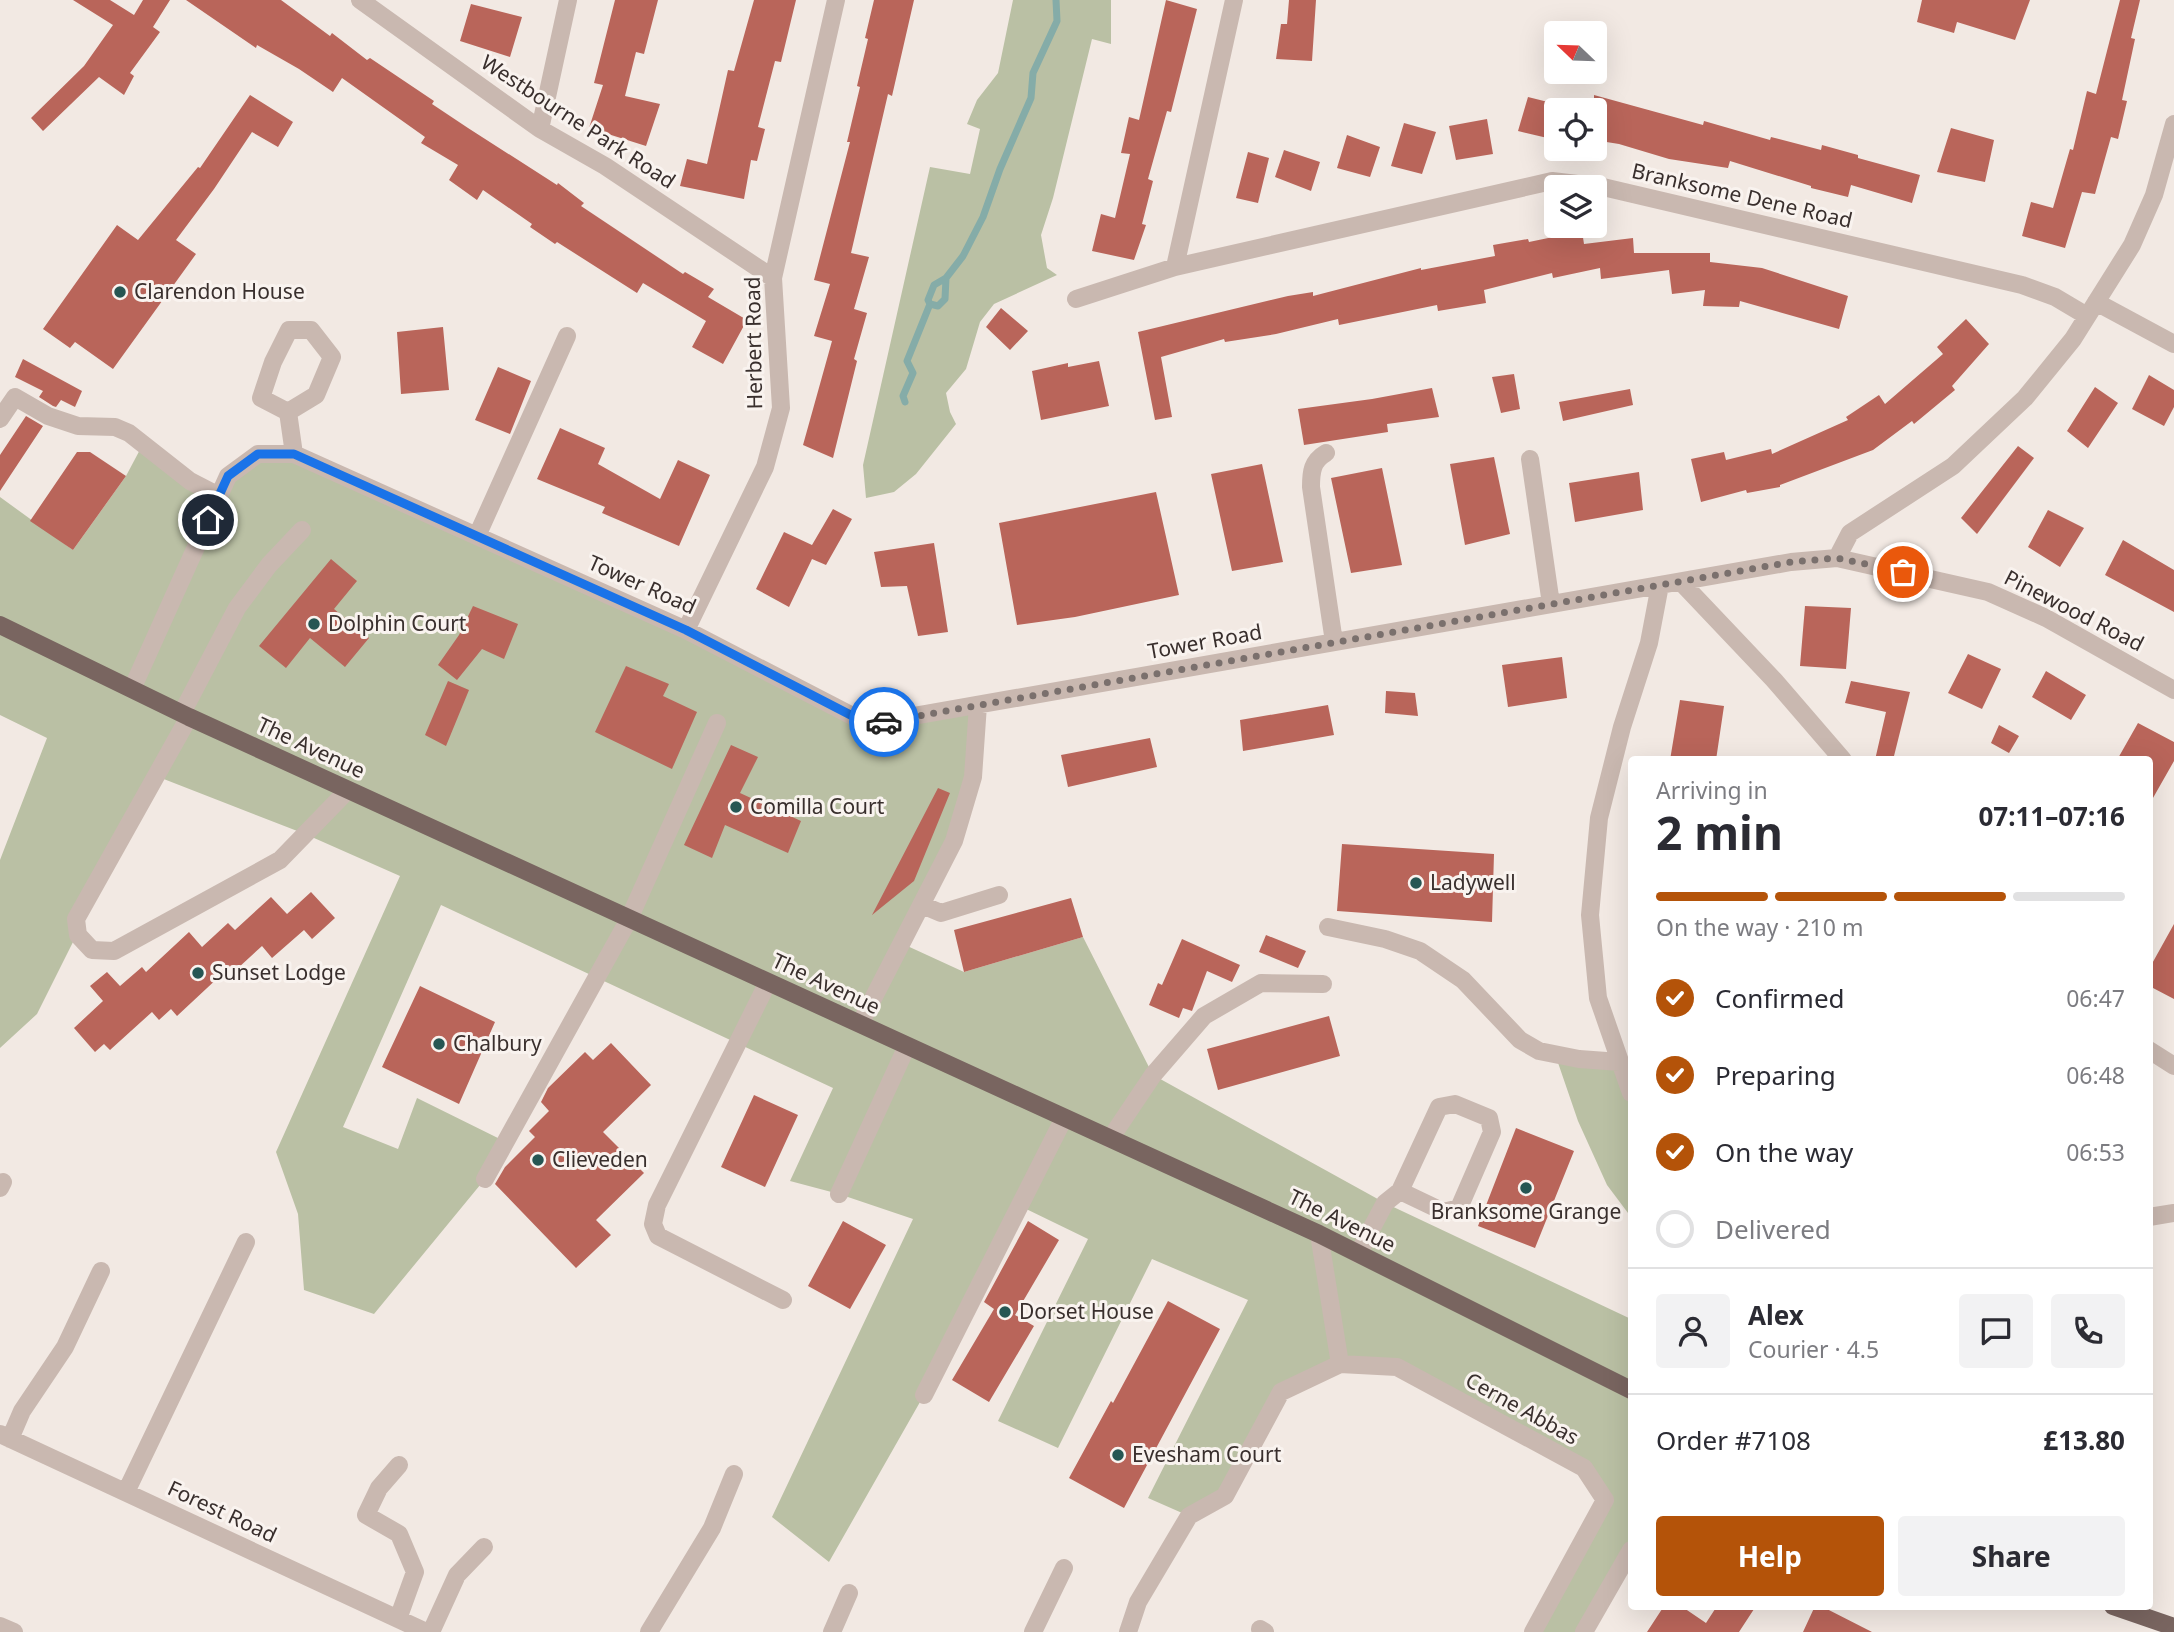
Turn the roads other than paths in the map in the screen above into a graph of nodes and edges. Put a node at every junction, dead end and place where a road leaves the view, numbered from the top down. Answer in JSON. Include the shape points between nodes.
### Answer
{"nodes":[{"id":1,"x":360,"y":0,"type":"edge"},
{"id":2,"x":568,"y":0,"type":"edge"},
{"id":3,"x":836,"y":0,"type":"edge"},
{"id":4,"x":1234,"y":0,"type":"edge"},
{"id":5,"x":2174,"y":124,"type":"edge"},
{"id":6,"x":540,"y":129,"type":"junction"},
{"id":7,"x":1175,"y":267,"type":"junction"},
{"id":8,"x":773,"y":278,"type":"junction"},
{"id":9,"x":1076,"y":299,"type":"dead end"},
{"id":10,"x":2091,"y":309,"type":"junction"},
{"id":11,"x":567,"y":336,"type":"dead end"},
{"id":12,"x":2174,"y":344,"type":"edge"},
{"id":13,"x":288,"y":412,"type":"junction"},
{"id":14,"x":0,"y":419,"type":"edge"},
{"id":15,"x":1326,"y":453,"type":"dead end"},
{"id":16,"x":294,"y":454,"type":"junction"},
{"id":17,"x":1530,"y":459,"type":"dead end"},
{"id":18,"x":219,"y":496,"type":"junction"},
{"id":19,"x":302,"y":530,"type":"dead end"},
{"id":20,"x":477,"y":536,"type":"junction"},
{"id":21,"x":1837,"y":558,"type":"junction"},
{"id":22,"x":1681,"y":582,"type":"junction"},
{"id":23,"x":1660,"y":585,"type":"junction"},
{"id":24,"x":1551,"y":604,"type":"junction"},
{"id":25,"x":0,"y":625,"type":"edge"},
{"id":26,"x":686,"y":630,"type":"junction"},
{"id":27,"x":1334,"y":642,"type":"junction"},
{"id":28,"x":132,"y":689,"type":"junction"},
{"id":29,"x":2174,"y":690,"type":"edge"},
{"id":30,"x":978,"y":705,"type":"junction"},
{"id":31,"x":186,"y":715,"type":"junction"},
{"id":32,"x":717,"y":723,"type":"dead end"},
{"id":33,"x":1840,"y":756,"type":"edge"},
{"id":34,"x":348,"y":790,"type":"junction"},
{"id":35,"x":999,"y":895,"type":"dead end"},
{"id":36,"x":922,"y":905,"type":"junction"},
{"id":37,"x":629,"y":919,"type":"junction"},
{"id":38,"x":1328,"y":927,"type":"dead end"},
{"id":39,"x":768,"y":982,"type":"junction"},
{"id":40,"x":1322,"y":984,"type":"dead end"},
{"id":41,"x":860,"y":1024,"type":"junction"},
{"id":42,"x":907,"y":1046,"type":"junction"},
{"id":43,"x":2153,"y":1053,"type":"edge"},
{"id":44,"x":1620,"y":1062,"type":"junction"},
{"id":45,"x":2174,"y":1066,"type":"edge"},
{"id":46,"x":1628,"y":1085,"type":"edge"},
{"id":47,"x":1064,"y":1118,"type":"junction"},
{"id":48,"x":1110,"y":1139,"type":"junction"},
{"id":49,"x":485,"y":1180,"type":"dead end"},
{"id":50,"x":1400,"y":1191,"type":"junction"},
{"id":51,"x":839,"y":1194,"type":"dead end"},
{"id":52,"x":2174,"y":1213,"type":"edge"},
{"id":53,"x":2153,"y":1216,"type":"edge"},
{"id":54,"x":1319,"y":1234,"type":"junction"},
{"id":55,"x":246,"y":1242,"type":"dead end"},
{"id":56,"x":1358,"y":1254,"type":"junction"},
{"id":57,"x":101,"y":1271,"type":"dead end"},
{"id":58,"x":783,"y":1300,"type":"dead end"},
{"id":59,"x":1340,"y":1364,"type":"junction"},
{"id":60,"x":1628,"y":1389,"type":"edge"},
{"id":61,"x":924,"y":1395,"type":"dead end"},
{"id":62,"x":5,"y":1436,"type":"edge"},
{"id":63,"x":399,"y":1465,"type":"dead end"},
{"id":64,"x":734,"y":1474,"type":"dead end"},
{"id":65,"x":126,"y":1492,"type":"junction"},
{"id":66,"x":484,"y":1548,"type":"dead end"},
{"id":67,"x":1628,"y":1555,"type":"edge"},
{"id":68,"x":1065,"y":1568,"type":"dead end"},
{"id":69,"x":849,"y":1593,"type":"dead end"},
{"id":70,"x":2125,"y":1610,"type":"edge"},
{"id":71,"x":398,"y":1619,"type":"junction"},
{"id":72,"x":0,"y":1626,"type":"edge"},
{"id":73,"x":2174,"y":1627,"type":"edge"},
{"id":74,"x":14,"y":1632,"type":"edge"},
{"id":75,"x":428,"y":1632,"type":"edge"},
{"id":76,"x":649,"y":1632,"type":"edge"},
{"id":77,"x":832,"y":1632,"type":"edge"},
{"id":78,"x":1033,"y":1632,"type":"edge"},
{"id":79,"x":1128,"y":1632,"type":"edge"},
{"id":80,"x":1533,"y":1632,"type":"edge"},
{"id":81,"x":1584,"y":1632,"type":"edge"}],
"edges":[{"from":1,"to":6,"type":"street","name":"Westbourne Park Road"},
{"from":2,"to":6,"type":"street"},
{"from":3,"to":8,"type":"street","name":"Herbert Road"},
{"from":4,"to":7,"type":"street"},
{"from":5,"to":10,"type":"street","via":[[2154,195],[2132,244]]},
{"from":6,"to":8,"type":"street","name":"Westbourne Park Road","via":[[605,166]]},
{"from":7,"to":9,"type":"street","name":"Branksome Dene Road"},
{"from":7,"to":10,"type":"street","name":"Branksome Dene Road","via":[[1552,181],[1602,187],[2022,285]]},
{"from":8,"to":26,"type":"street","name":"Herbert Road","via":[[780,408],[765,467]]},
{"from":10,"to":12,"type":"street","name":"Branksome Dene Road"},
{"from":10,"to":21,"type":"street","via":[[2025,398],[1953,466],[1850,533]]},
{"from":11,"to":20,"type":"street"},
{"from":13,"to":13,"type":"street","via":[[261,398],[289,331],[311,330],[332,357],[316,395]]},
{"from":13,"to":16,"type":"street"},
{"from":14,"to":18,"type":"street","via":[[15,397],[78,426],[115,427],[190,481]]},
{"from":15,"to":27,"type":"street","via":[[1315,463],[1311,487]]},
{"from":16,"to":18,"type":"street","name":"Tower Road","via":[[258,454],[228,476]]},
{"from":16,"to":20,"type":"street","name":"Tower Road"},
{"from":17,"to":24,"type":"street"},
{"from":18,"to":28,"type":"street","name":"Tower Road"},
{"from":19,"to":31,"type":"street","via":[[237,608]]},
{"from":20,"to":26,"type":"street","name":"Tower Road"},
{"from":21,"to":22,"type":"street","name":"Pinewood Road"},
{"from":21,"to":29,"type":"street","name":"Pinewood Road","via":[[1988,592],[2046,618]]},
{"from":22,"to":23,"type":"street","name":"Pinewood Road"},
{"from":22,"to":33,"type":"street"},
{"from":23,"to":24,"type":"street","name":"Tower Road"},
{"from":23,"to":44,"type":"street","via":[[1649,643],[1599,818],[1590,915],[1598,998]]},
{"from":24,"to":27,"type":"street","name":"Tower Road"},
{"from":25,"to":28,"type":"main road","name":"The Avenue"},
{"from":26,"to":30,"type":"street","name":"Tower Road","via":[[868,724]]},
{"from":27,"to":30,"type":"street","name":"Tower Road"},
{"from":28,"to":31,"type":"main road","name":"The Avenue"},
{"from":30,"to":36,"type":"street","via":[[974,777],[954,841]]},
{"from":31,"to":34,"type":"main road","name":"The Avenue"},
{"from":31,"to":34,"type":"street","via":[[76,919],[78,935],[92,950],[114,951],[280,860]]},
{"from":32,"to":37,"type":"street"},
{"from":34,"to":37,"type":"main road","name":"The Avenue"},
{"from":35,"to":36,"type":"street","via":[[941,913]]},
{"from":36,"to":41,"type":"street"},
{"from":37,"to":39,"type":"main road","name":"The Avenue"},
{"from":37,"to":49,"type":"street"},
{"from":38,"to":44,"type":"street","via":[[1420,951],[1463,979],[1520,1040],[1539,1051]]},
{"from":39,"to":41,"type":"main road","name":"The Avenue"},
{"from":39,"to":58,"type":"street","via":[[657,1205],[653,1224],[658,1236]]},
{"from":40,"to":48,"type":"street","via":[[1261,983],[1204,1016],[1153,1075]]},
{"from":41,"to":42,"type":"main road","name":"The Avenue"},
{"from":42,"to":47,"type":"main road","name":"The Avenue"},
{"from":42,"to":51,"type":"street"},
{"from":43,"to":45,"type":"street"},
{"from":44,"to":46,"type":"street"},
{"from":47,"to":48,"type":"main road","name":"The Avenue"},
{"from":47,"to":61,"type":"street"},
{"from":48,"to":54,"type":"main road","name":"The Avenue"},
{"from":50,"to":50,"type":"street","via":[[1439,1107],[1455,1104],[1489,1118],[1492,1132],[1459,1208],[1444,1212]]},
{"from":50,"to":56,"type":"street","via":[[1385,1203]]},
{"from":52,"to":53,"type":"street"},
{"from":54,"to":56,"type":"main road","name":"The Avenue"},
{"from":54,"to":59,"type":"street"},
{"from":55,"to":65,"type":"street"},
{"from":56,"to":60,"type":"main road","name":"The Avenue"},
{"from":57,"to":62,"type":"street","via":[[65,1347]]},
{"from":59,"to":79,"type":"street","name":"Cerne Abbas","via":[[1281,1392],[1225,1496],[1189,1516],[1138,1602]]},
{"from":59,"to":80,"type":"street","name":"Cerne Abbas","via":[[1397,1367],[1584,1468],[1605,1500]]},
{"from":62,"to":65,"type":"street","name":"Forest Road"},
{"from":63,"to":71,"type":"street","via":[[379,1488],[366,1515],[399,1534],[415,1572]]},
{"from":64,"to":76,"type":"street","via":[[712,1528]]},
{"from":65,"to":71,"type":"street","name":"Forest Road"},
{"from":66,"to":75,"type":"street","via":[[457,1575]]},
{"from":67,"to":81,"type":"street"},
{"from":68,"to":78,"type":"street"},
{"from":69,"to":77,"type":"street"},
{"from":70,"to":73,"type":"main road"},
{"from":71,"to":75,"type":"street","name":"Forest Road"},
{"from":72,"to":74,"type":"street"}]}
